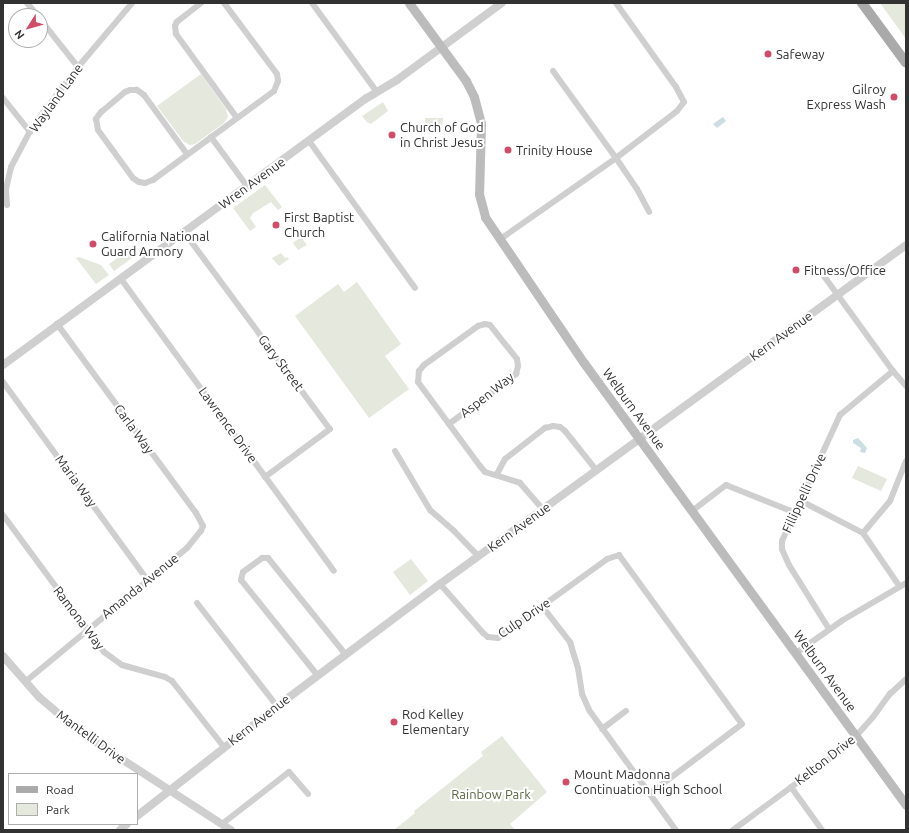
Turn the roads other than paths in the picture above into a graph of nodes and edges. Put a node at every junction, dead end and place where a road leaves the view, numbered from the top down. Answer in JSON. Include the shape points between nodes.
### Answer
{"nodes":[{"id":1,"x":132,"y":3,"type":"edge"},
{"id":2,"x":201,"y":3,"type":"edge"},
{"id":3,"x":224,"y":3,"type":"edge"},
{"id":4,"x":312,"y":3,"type":"edge"},
{"id":5,"x":409,"y":3,"type":"edge"},
{"id":6,"x":502,"y":3,"type":"edge"},
{"id":7,"x":616,"y":3,"type":"edge"},
{"id":8,"x":862,"y":3,"type":"edge"},
{"id":9,"x":48,"y":29,"type":"edge"},
{"id":10,"x":442,"y":48,"type":"junction"},
{"id":11,"x":906,"y":63,"type":"edge"},
{"id":12,"x":78,"y":67,"type":"junction"},
{"id":13,"x":553,"y":71,"type":"dead end"},
{"id":14,"x":377,"y":92,"type":"junction"},
{"id":15,"x":3,"y":98,"type":"edge"},
{"id":16,"x":237,"y":118,"type":"junction"},
{"id":17,"x":30,"y":132,"type":"junction"},
{"id":18,"x":211,"y":137,"type":"junction"},
{"id":19,"x":309,"y":141,"type":"junction"},
{"id":20,"x":187,"y":154,"type":"junction"},
{"id":21,"x":616,"y":158,"type":"junction"},
{"id":22,"x":247,"y":186,"type":"junction"},
{"id":23,"x":7,"y":205,"type":"dead end"},
{"id":24,"x":649,"y":212,"type":"dead end"},
{"id":25,"x":184,"y":232,"type":"junction"},
{"id":26,"x":500,"y":240,"type":"junction"},
{"id":27,"x":906,"y":245,"type":"edge"},
{"id":28,"x":822,"y":272,"type":"dead end"},
{"id":29,"x":121,"y":279,"type":"junction"},
{"id":30,"x":415,"y":288,"type":"dead end"},
{"id":31,"x":838,"y":294,"type":"junction"},
{"id":32,"x":57,"y":324,"type":"junction"},
{"id":33,"x":3,"y":365,"type":"edge"},
{"id":34,"x":893,"y":371,"type":"junction"},
{"id":35,"x":3,"y":382,"type":"edge"},
{"id":36,"x":906,"y":386,"type":"edge"},
{"id":37,"x":449,"y":424,"type":"junction"},
{"id":38,"x":640,"y":440,"type":"junction"},
{"id":39,"x":395,"y":451,"type":"dead end"},
{"id":40,"x":906,"y":461,"type":"edge"},
{"id":41,"x":597,"y":471,"type":"junction"},
{"id":42,"x":497,"y":474,"type":"junction"},
{"id":43,"x":266,"y":477,"type":"junction"},
{"id":44,"x":801,"y":501,"type":"junction"},
{"id":45,"x":543,"y":509,"type":"junction"},
{"id":46,"x":692,"y":511,"type":"junction"},
{"id":47,"x":796,"y":513,"type":"junction"},
{"id":48,"x":3,"y":515,"type":"edge"},
{"id":49,"x":863,"y":533,"type":"junction"},
{"id":50,"x":198,"y":535,"type":"joint"},
{"id":51,"x":478,"y":556,"type":"junction"},
{"id":52,"x":334,"y":571,"type":"dead end"},
{"id":53,"x":148,"y":581,"type":"junction"},
{"id":54,"x":906,"y":583,"type":"edge"},
{"id":55,"x":440,"y":584,"type":"junction"},
{"id":56,"x":900,"y":587,"type":"junction"},
{"id":57,"x":196,"y":603,"type":"dead end"},
{"id":58,"x":542,"y":606,"type":"junction"},
{"id":59,"x":829,"y":629,"type":"junction"},
{"id":60,"x":87,"y":630,"type":"junction"},
{"id":61,"x":796,"y":653,"type":"junction"},
{"id":62,"x":346,"y":655,"type":"junction"},
{"id":63,"x":3,"y":656,"type":"edge"},
{"id":64,"x":318,"y":676,"type":"junction"},
{"id":65,"x":906,"y":678,"type":"edge"},
{"id":66,"x":25,"y":682,"type":"junction"},
{"id":67,"x":278,"y":706,"type":"junction"},
{"id":68,"x":626,"y":711,"type":"dead end"},
{"id":69,"x":602,"y":729,"type":"junction"},
{"id":70,"x":856,"y":737,"type":"junction"},
{"id":71,"x":224,"y":747,"type":"junction"},
{"id":72,"x":791,"y":787,"type":"junction"},
{"id":73,"x":170,"y":790,"type":"junction"},
{"id":74,"x":308,"y":794,"type":"dead end"},
{"id":75,"x":649,"y":794,"type":"junction"},
{"id":76,"x":906,"y":805,"type":"edge"},
{"id":77,"x":138,"y":815,"type":"edge"},
{"id":78,"x":222,"y":824,"type":"junction"},
{"id":79,"x":232,"y":830,"type":"edge"},
{"id":80,"x":676,"y":830,"type":"edge"},
{"id":81,"x":733,"y":830,"type":"edge"},
{"id":82,"x":822,"y":830,"type":"edge"}],
"edges":[{"from":1,"to":12,"type":"street","name":"Wayland Lane"},
{"from":2,"to":16,"type":"street","via":[[180,19],[175,26],[177,35]]},
{"from":3,"to":16,"type":"street","via":[[276,74],[278,85],[272,93]]},
{"from":4,"to":14,"type":"street"},
{"from":5,"to":10,"type":"main road","name":"Welburn Avenue"},
{"from":6,"to":10,"type":"street","name":"Wren Avenue"},
{"from":7,"to":21,"type":"street","via":[[681,94],[684,102],[668,118]]},
{"from":8,"to":11,"type":"main road"},
{"from":9,"to":12,"type":"street"},
{"from":10,"to":14,"type":"street","name":"Wren Avenue"},
{"from":10,"to":26,"type":"main road","name":"Welburn Avenue","via":[[466,81],[474,97],[480,124],[481,206]]},
{"from":12,"to":17,"type":"street","name":"Wayland Lane"},
{"from":13,"to":21,"type":"street"},
{"from":14,"to":19,"type":"street","name":"Wren Avenue"},
{"from":15,"to":17,"type":"street"},
{"from":16,"to":18,"type":"street"},
{"from":17,"to":23,"type":"street","name":"Wayland Lane","via":[[11,168],[6,189]]},
{"from":18,"to":20,"type":"street"},
{"from":18,"to":22,"type":"street"},
{"from":19,"to":22,"type":"street","name":"Wren Avenue"},
{"from":19,"to":30,"type":"street"},
{"from":20,"to":20,"type":"street","via":[[144,95],[137,90],[125,92],[96,119],[97,128],[133,178],[142,183],[150,182]]},
{"from":21,"to":24,"type":"street"},
{"from":21,"to":26,"type":"street"},
{"from":22,"to":25,"type":"street","name":"Wren Avenue"},
{"from":25,"to":29,"type":"street","name":"Wren Avenue"},
{"from":25,"to":43,"type":"street","name":"Gary Street","via":[[330,429]]},
{"from":26,"to":38,"type":"main road","name":"Welburn Avenue"},
{"from":27,"to":31,"type":"street","name":"Kern Avenue"},
{"from":28,"to":31,"type":"street"},
{"from":29,"to":32,"type":"street","name":"Wren Avenue"},
{"from":29,"to":43,"type":"street","name":"Lawrence Drive"},
{"from":31,"to":34,"type":"street"},
{"from":31,"to":38,"type":"street","name":"Kern Avenue"},
{"from":32,"to":33,"type":"street","name":"Wren Avenue"},
{"from":32,"to":50,"type":"street","name":"Carla Way","via":[[196,513],[203,526]]},
{"from":34,"to":36,"type":"street"},
{"from":34,"to":44,"type":"street","name":"Fillippelli Drive","via":[[840,415]]},
{"from":35,"to":53,"type":"street","name":"Maria Way"},
{"from":37,"to":37,"type":"street","name":"Aspen Way","via":[[418,382],[419,371],[478,326],[490,325],[517,359],[516,374]]},
{"from":37,"to":42,"type":"street","via":[[480,466],[486,472]]},
{"from":38,"to":41,"type":"street","name":"Kern Avenue"},
{"from":38,"to":46,"type":"main road","name":"Welburn Avenue"},
{"from":39,"to":51,"type":"street","via":[[430,510]]},
{"from":40,"to":49,"type":"street","via":[[890,501]]},
{"from":41,"to":42,"type":"street","via":[[565,430],[552,426],[545,428],[505,459]]},
{"from":41,"to":45,"type":"street","name":"Kern Avenue"},
{"from":42,"to":45,"type":"street","via":[[520,483]]},
{"from":43,"to":52,"type":"street","name":"Lawrence Drive"},
{"from":44,"to":47,"type":"street","name":"Fillippelli Drive"},
{"from":44,"to":49,"type":"street"},
{"from":45,"to":51,"type":"street","name":"Kern Avenue"},
{"from":46,"to":47,"type":"street","via":[[726,485]]},
{"from":46,"to":61,"type":"main road","name":"Welburn Avenue"},
{"from":47,"to":59,"type":"street","name":"Fillippelli Drive","via":[[782,541],[782,549],[789,565]]},
{"from":48,"to":60,"type":"street","name":"Ramona Way"},
{"from":49,"to":56,"type":"street"},
{"from":50,"to":53,"type":"street","name":"Amanda Avenue","via":[[187,548]]},
{"from":51,"to":55,"type":"street","name":"Kern Avenue"},
{"from":53,"to":60,"type":"street","name":"Amanda Avenue"},
{"from":54,"to":56,"type":"street"},
{"from":55,"to":58,"type":"street","name":"Culp Drive","via":[[488,637],[498,638]]},
{"from":55,"to":62,"type":"street","name":"Kern Avenue"},
{"from":56,"to":59,"type":"street"},
{"from":57,"to":67,"type":"street"},
{"from":58,"to":69,"type":"street","via":[[570,642],[582,694]]},
{"from":58,"to":75,"type":"street","name":"Culp Drive","via":[[607,559],[619,555],[742,724]]},
{"from":59,"to":61,"type":"street"},
{"from":60,"to":66,"type":"street","name":"Amanda Avenue"},
{"from":60,"to":71,"type":"street","name":"Ramona Way","via":[[104,652],[122,665],[165,677],[178,686]]},
{"from":61,"to":70,"type":"main road","name":"Welburn Avenue"},
{"from":62,"to":64,"type":"street","name":"Kern Avenue"},
{"from":62,"to":64,"type":"street","via":[[265,556],[243,572],[241,580]]},
{"from":63,"to":66,"type":"street","name":"Mantelli Drive"},
{"from":64,"to":67,"type":"street","name":"Kern Avenue"},
{"from":65,"to":70,"type":"street","name":"Kelton Drive"},
{"from":66,"to":73,"type":"street","name":"Mantelli Drive","via":[[80,732]]},
{"from":67,"to":71,"type":"street","name":"Kern Avenue"},
{"from":68,"to":69,"type":"street"},
{"from":69,"to":75,"type":"street"},
{"from":70,"to":72,"type":"street","name":"Kelton Drive"},
{"from":70,"to":76,"type":"main road","name":"Welburn Avenue"},
{"from":71,"to":73,"type":"street","name":"Kern Avenue"},
{"from":72,"to":81,"type":"street","name":"Kelton Drive"},
{"from":72,"to":82,"type":"street"},
{"from":73,"to":77,"type":"street","name":"Kern Avenue"},
{"from":73,"to":78,"type":"street","name":"Mantelli Drive"},
{"from":74,"to":78,"type":"street","via":[[289,772]]},
{"from":75,"to":80,"type":"street"},
{"from":78,"to":79,"type":"street","name":"Mantelli Drive"}]}
